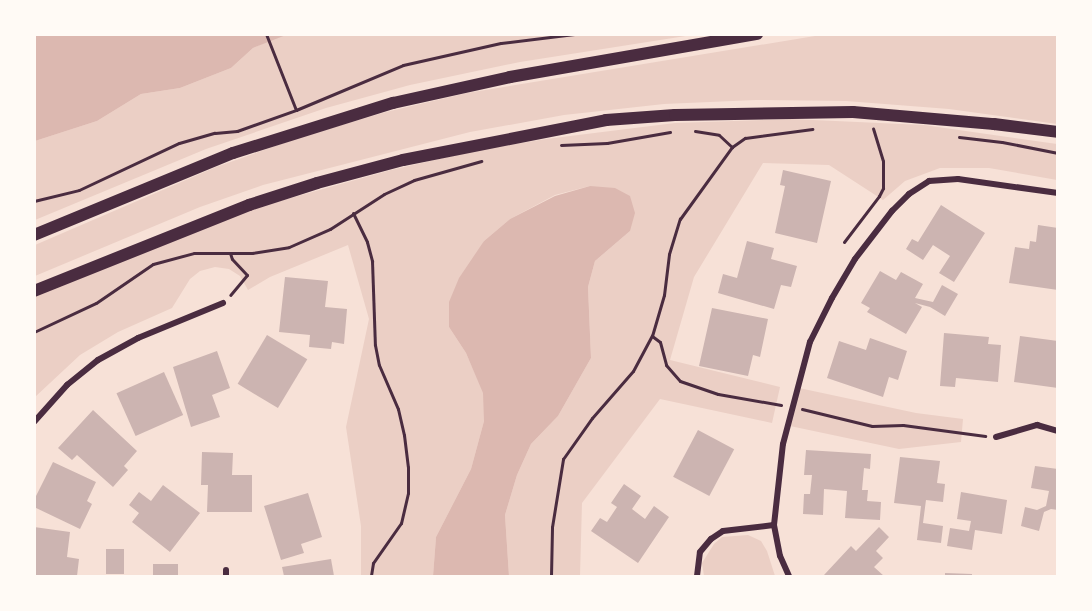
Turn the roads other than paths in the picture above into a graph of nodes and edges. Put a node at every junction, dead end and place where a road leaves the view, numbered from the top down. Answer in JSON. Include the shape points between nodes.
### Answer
{"nodes":[{"id":1,"x":757,"y":34,"type":"edge"},
{"id":2,"x":1058,"y":132,"type":"edge"},
{"id":3,"x":1058,"y":193,"type":"edge"},
{"id":4,"x":34,"y":235,"type":"edge"},
{"id":5,"x":34,"y":291,"type":"edge"},
{"id":6,"x":223,"y":303,"type":"road end"},
{"id":7,"x":34,"y":422,"type":"edge"},
{"id":8,"x":1058,"y":431,"type":"edge"},
{"id":9,"x":996,"y":437,"type":"road end"},
{"id":10,"x":774,"y":525,"type":"junction"},
{"id":11,"x":697,"y":576,"type":"edge"},
{"id":12,"x":789,"y":576,"type":"edge"}],
"edges":[{"from":1,"to":4,"type":"main road","via":[[510,77],[393,103],[233,153]]},
{"from":2,"to":5,"type":"main road","via":[[853,112],[606,120],[403,160],[317,183],[249,205]]},
{"from":3,"to":10,"type":"street","via":[[958,178],[929,181],[909,194],[855,260],[810,342],[783,444]]},
{"from":6,"to":7,"type":"street","via":[[138,338],[99,360],[67,385]]},
{"from":8,"to":9,"type":"street","via":[[1037,425]]},
{"from":10,"to":11,"type":"street","via":[[723,531],[700,552]]},
{"from":10,"to":12,"type":"street"}]}
